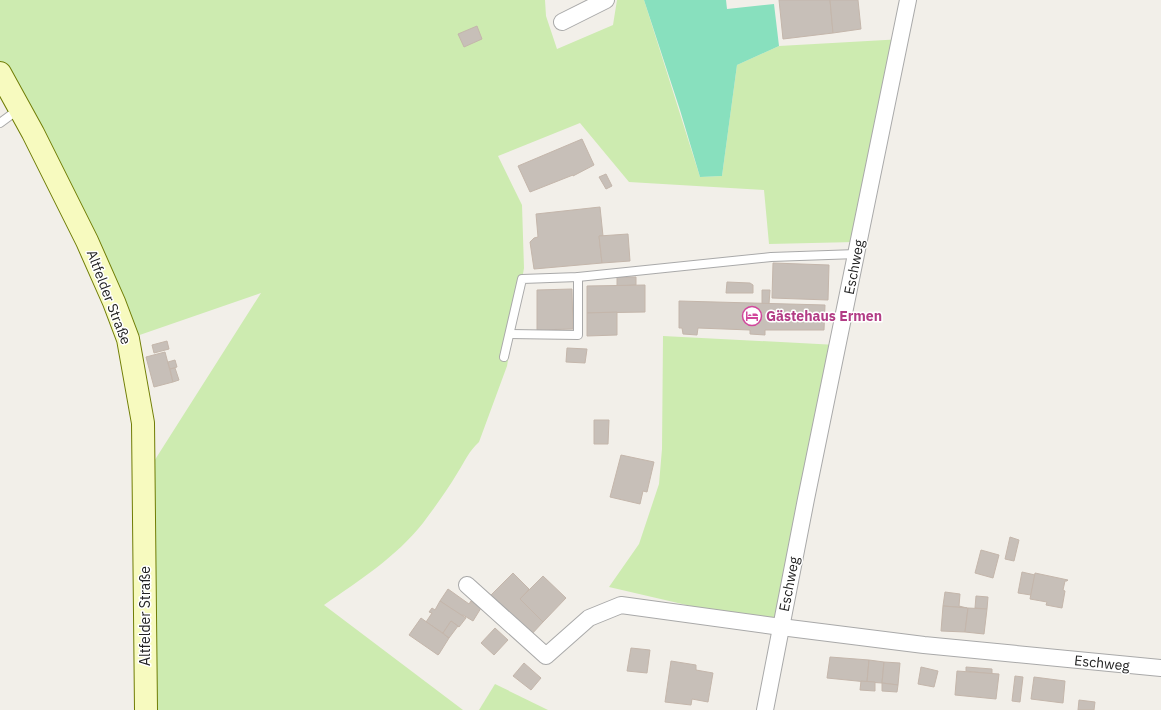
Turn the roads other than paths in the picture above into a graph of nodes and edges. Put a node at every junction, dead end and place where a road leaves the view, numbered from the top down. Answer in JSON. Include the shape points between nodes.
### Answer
{"nodes":[{"id":1,"x":606,"y":0,"type":"edge"},
{"id":2,"x":908,"y":0,"type":"edge"},
{"id":3,"x":562,"y":22,"type":"dead end"},
{"id":4,"x":0,"y":73,"type":"edge"},
{"id":5,"x":19,"y":109,"type":"junction"},
{"id":6,"x":0,"y":123,"type":"edge"},
{"id":7,"x":856,"y":254,"type":"junction"},
{"id":8,"x":578,"y":277,"type":"junction"},
{"id":9,"x":510,"y":334,"type":"junction"},
{"id":10,"x":504,"y":357,"type":"dead end"},
{"id":11,"x":467,"y":585,"type":"dead end"},
{"id":12,"x":780,"y":628,"type":"junction"},
{"id":13,"x":1161,"y":668,"type":"edge"},
{"id":14,"x":146,"y":710,"type":"edge"},
{"id":15,"x":765,"y":710,"type":"edge"}],
"edges":[{"from":1,"to":3,"type":"street"},
{"from":2,"to":7,"type":"street","name":"Eschweg"},
{"from":4,"to":5,"type":"street","name":"Altfelder Straße"},
{"from":5,"to":6,"type":"lane"},
{"from":5,"to":14,"type":"street","name":"Altfelder Straße","via":[[87,241],[128,339],[143,423]]},
{"from":7,"to":8,"type":"lane","via":[[771,257]]},
{"from":7,"to":12,"type":"street","name":"Eschweg"},
{"from":8,"to":9,"type":"lane","via":[[522,280]]},
{"from":8,"to":9,"type":"lane","via":[[578,335]]},
{"from":9,"to":10,"type":"lane"},
{"from":11,"to":12,"type":"street","via":[[546,656],[589,618],[621,605]]},
{"from":12,"to":13,"type":"street","name":"Eschweg","via":[[924,646]]},
{"from":12,"to":15,"type":"street","name":"Eschweg"}]}
